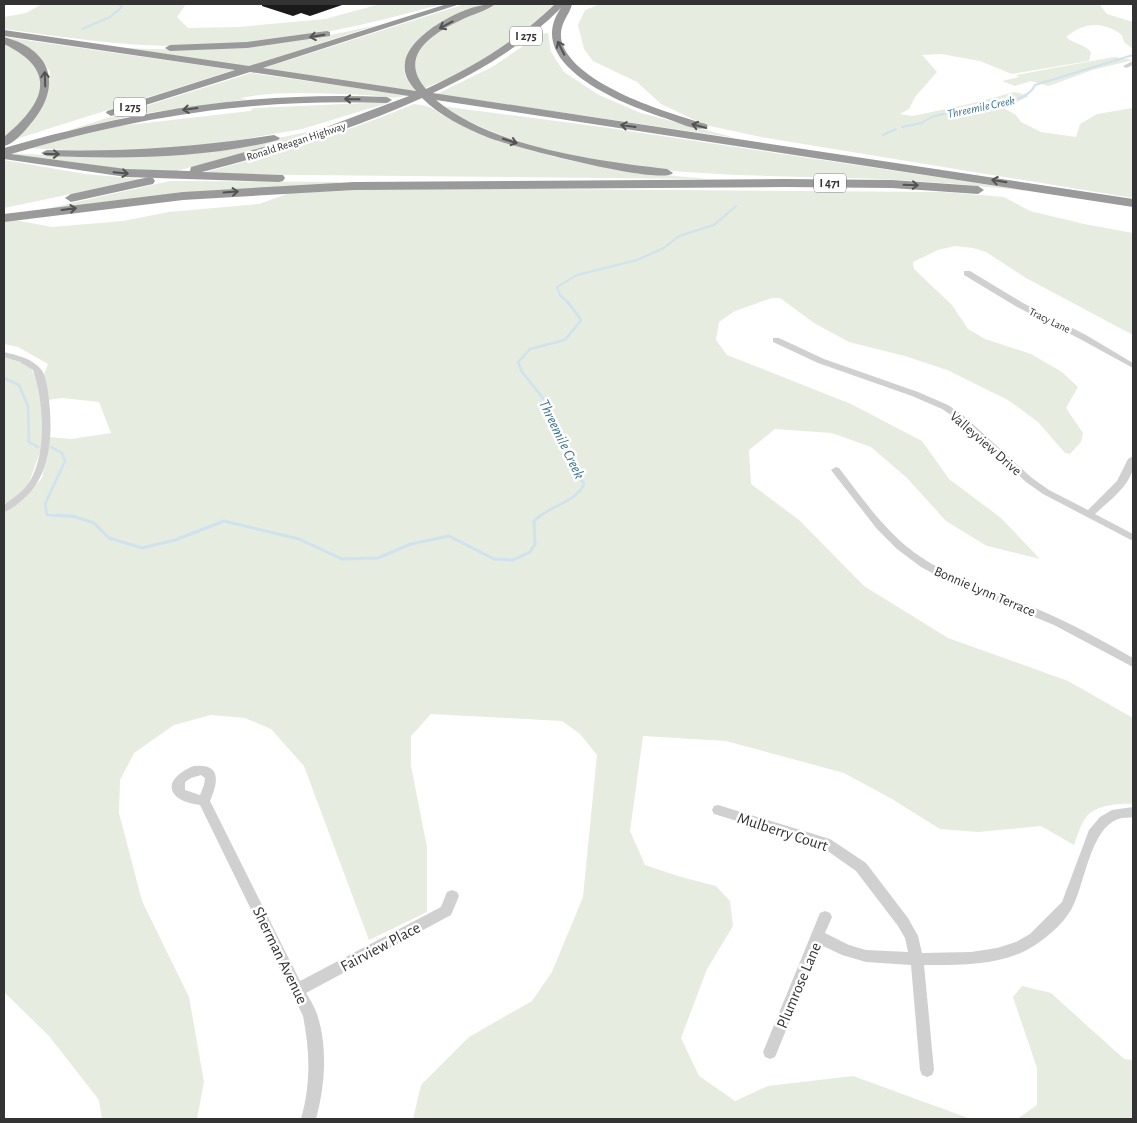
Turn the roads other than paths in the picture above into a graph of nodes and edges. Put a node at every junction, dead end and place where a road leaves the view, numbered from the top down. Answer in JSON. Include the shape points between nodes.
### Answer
{"nodes":[{"id":1,"x":449,"y":4,"type":"edge"},
{"id":2,"x":455,"y":4,"type":"edge"},
{"id":3,"x":490,"y":4,"type":"edge"},
{"id":4,"x":560,"y":4,"type":"edge"},
{"id":5,"x":568,"y":4,"type":"edge"},
{"id":6,"x":4,"y":33,"type":"edge"},
{"id":7,"x":33,"y":38,"type":"junction"},
{"id":8,"x":4,"y":40,"type":"edge"},
{"id":9,"x":1133,"y":63,"type":"edge"},
{"id":10,"x":1126,"y":66,"type":"dead end"},
{"id":11,"x":232,"y":74,"type":"joint"},
{"id":12,"x":390,"y":106,"type":"junction"},
{"id":13,"x":592,"y":120,"type":"junction"},
{"id":14,"x":4,"y":148,"type":"edge"},
{"id":15,"x":4,"y":156,"type":"edge"},
{"id":16,"x":901,"y":167,"type":"junction"},
{"id":17,"x":206,"y":168,"type":"joint"},
{"id":18,"x":617,"y":183,"type":"junction"},
{"id":19,"x":137,"y":184,"type":"joint"},
{"id":20,"x":892,"y":184,"type":"junction"},
{"id":21,"x":1133,"y":204,"type":"edge"},
{"id":22,"x":4,"y":212,"type":"edge"},
{"id":23,"x":1133,"y":212,"type":"edge"},
{"id":24,"x":4,"y":218,"type":"edge"},
{"id":25,"x":967,"y":273,"type":"dead end"},
{"id":26,"x":776,"y":340,"type":"dead end"},
{"id":27,"x":4,"y":354,"type":"edge"},
{"id":28,"x":1133,"y":366,"type":"edge"},
{"id":29,"x":1133,"y":459,"type":"edge"},
{"id":30,"x":836,"y":470,"type":"dead end"},
{"id":31,"x":4,"y":508,"type":"edge"},
{"id":32,"x":1088,"y":516,"type":"junction"},
{"id":33,"x":1133,"y":538,"type":"edge"},
{"id":34,"x":1133,"y":663,"type":"edge"},
{"id":35,"x":204,"y":801,"type":"dead end"},
{"id":36,"x":718,"y":810,"type":"dead end"},
{"id":37,"x":1133,"y":812,"type":"edge"},
{"id":38,"x":452,"y":896,"type":"dead end"},
{"id":39,"x":825,"y":917,"type":"dead end"},
{"id":40,"x":819,"y":937,"type":"junction"},
{"id":41,"x":917,"y":959,"type":"junction"},
{"id":42,"x":299,"y":989,"type":"junction"},
{"id":43,"x":770,"y":1052,"type":"dead end"},
{"id":44,"x":927,"y":1070,"type":"dead end"},
{"id":45,"x":309,"y":1119,"type":"edge"}],
"edges":[{"from":1,"to":7,"type":"highway","one_way":true,"via":[[328,34],[247,45],[156,48]]},
{"from":2,"to":11,"type":"highway","number":"I 275"},
{"from":3,"to":20,"type":"highway","one_way":true,"via":[[424,39],[409,63],[418,90],[465,123],[544,151],[640,170],[716,177]]},
{"from":4,"to":12,"type":"highway","name":"Ronald Reagan Highway","number":"I 275","via":[[513,46],[474,69]]},
{"from":16,"to":5,"type":"highway","one_way":true,"via":[[712,129],[657,113],[613,94],[578,72],[561,51],[556,36],[557,22]]},
{"from":6,"to":7,"type":"highway"},
{"from":7,"to":13,"type":"highway"},
{"from":14,"to":8,"type":"highway","one_way":true,"via":[[27,122],[46,85],[45,71],[38,59]]},
{"from":9,"to":10,"type":"street"},
{"from":11,"to":14,"type":"highway","number":"I 275"},
{"from":14,"to":12,"type":"highway","one_way":true,"via":[[92,155],[202,149],[305,131]]},
{"from":12,"to":17,"type":"highway","name":"Ronald Reagan Highway","number":"I 275","via":[[300,141]]},
{"from":13,"to":14,"type":"highway","one_way":true,"via":[[402,101],[293,100],[221,105],[152,115]]},
{"from":16,"to":13,"type":"highway","number":"I 471","one_way":true},
{"from":15,"to":18,"type":"highway","one_way":true,"via":[[152,175]]},
{"from":21,"to":16,"type":"highway","number":"I 471","one_way":true},
{"from":17,"to":19,"type":"highway","name":"Ronald Reagan Highway","number":"I 275"},
{"from":18,"to":20,"type":"highway","number":"I 471"},
{"from":24,"to":18,"type":"highway","one_way":true,"via":[[155,199],[271,190],[408,184]]},
{"from":19,"to":22,"type":"highway","name":"Ronald Reagan Highway","number":"I 275"},
{"from":20,"to":23,"type":"highway","number":"I 471","one_way":true,"via":[[1002,192]]},
{"from":25,"to":28,"type":"street","name":"Tracy Lane"},
{"from":26,"to":32,"type":"street","name":"Valleyview Drive","via":[[821,361],[945,407],[1029,480]]},
{"from":27,"to":31,"type":"street","via":[[37,369],[46,399],[46,430],[35,481],[25,494]]},
{"from":29,"to":32,"type":"street","via":[[1125,480]]},
{"from":30,"to":34,"type":"street","name":"Bonnie Lynn Terrace","via":[[884,530],[926,565],[1061,624]]},
{"from":32,"to":33,"type":"street","name":"Valleyview Drive"},
{"from":35,"to":42,"type":"street","name":"Sherman Avenue"},
{"from":36,"to":41,"type":"street","name":"Mulberry Court","via":[[826,843],[855,862],[903,922]]},
{"from":37,"to":41,"type":"street","via":[[1116,814],[1104,821],[1093,834],[1067,905],[1035,938],[997,954]]},
{"from":38,"to":42,"type":"street","name":"Fairview Place","via":[[446,911]]},
{"from":39,"to":40,"type":"street","name":"Plumrose Lane"},
{"from":40,"to":41,"type":"street","via":[[866,956]]},
{"from":40,"to":43,"type":"street","name":"Plumrose Lane"},
{"from":41,"to":44,"type":"street","name":"Mulberry Court"},
{"from":42,"to":45,"type":"street","name":"Sherman Avenue","via":[[310,1015],[317,1048],[318,1074]]}]}
